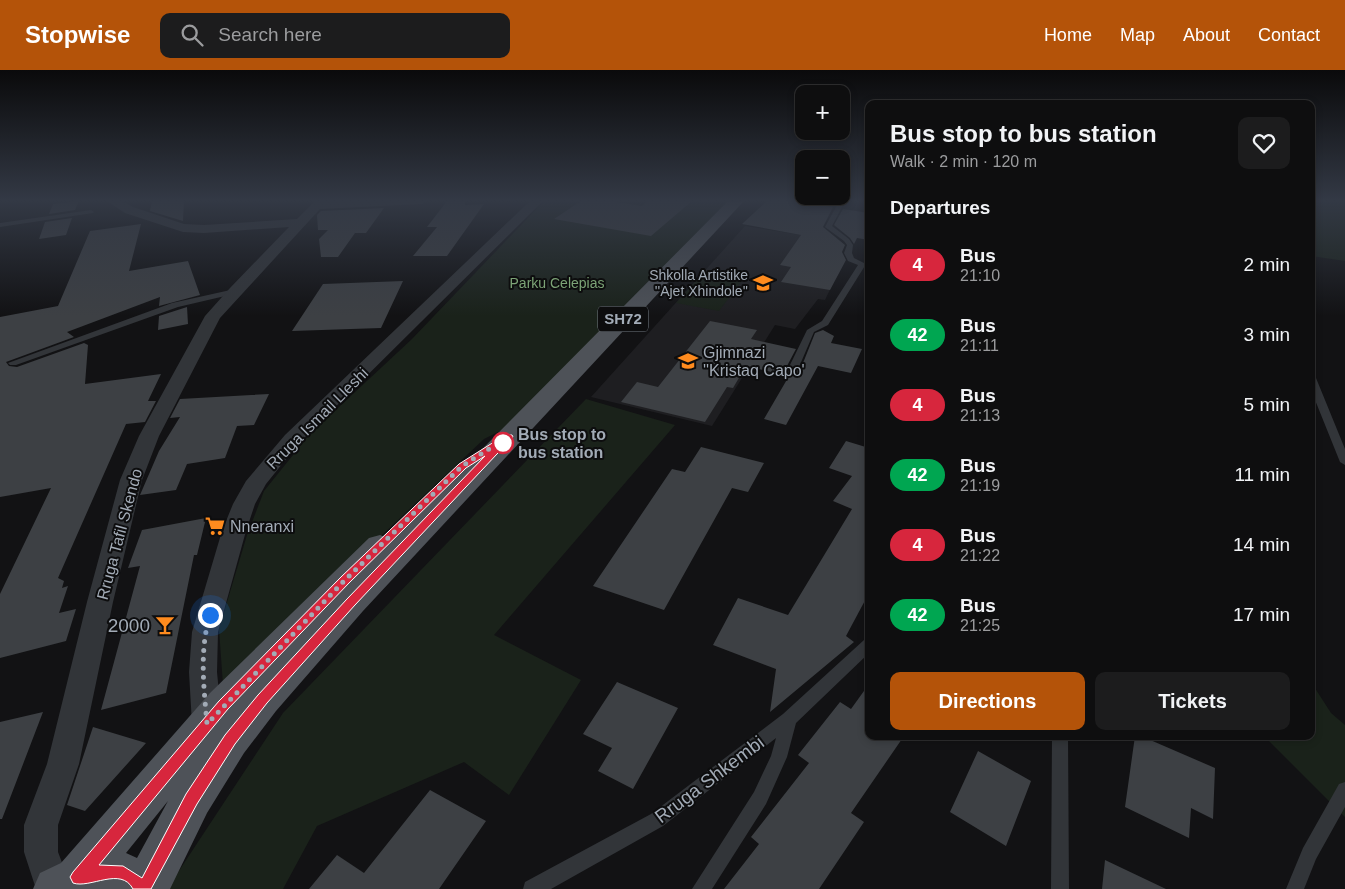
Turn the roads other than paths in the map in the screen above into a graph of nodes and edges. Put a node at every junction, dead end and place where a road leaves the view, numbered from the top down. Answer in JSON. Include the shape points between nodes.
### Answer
{"nodes":[{"id":1,"x":284,"y":239,"type":"edge"},
{"id":2,"x":498,"y":239,"type":"edge"},
{"id":3,"x":700,"y":239,"type":"edge"},
{"id":4,"x":846,"y":239,"type":"edge"},
{"id":5,"x":865,"y":264,"type":"edge"},
{"id":6,"x":235,"y":290,"type":"junction"},
{"id":7,"x":13,"y":363,"type":"dead end"},
{"id":8,"x":794,"y":367,"type":"dead end"},
{"id":9,"x":1315,"y":388,"type":"edge"},
{"id":10,"x":508,"y":437,"type":"junction"},
{"id":11,"x":1345,"y":462,"type":"edge"},
{"id":12,"x":865,"y":648,"type":"edge"},
{"id":13,"x":789,"y":719,"type":"junction"},
{"id":14,"x":207,"y":724,"type":"junction"},
{"id":15,"x":1060,"y":740,"type":"edge"},
{"id":16,"x":1345,"y":790,"type":"edge"},
{"id":17,"x":63,"y":885,"type":"edge"},
{"id":18,"x":138,"y":889,"type":"edge"},
{"id":19,"x":146,"y":889,"type":"edge"},
{"id":20,"x":532,"y":889,"type":"edge"},
{"id":21,"x":701,"y":889,"type":"edge"},
{"id":22,"x":1060,"y":889,"type":"edge"},
{"id":23,"x":1295,"y":889,"type":"edge"}],
"edges":[{"from":1,"to":6,"type":"street","name":"Rruga Tafil Skendo"},
{"from":2,"to":14,"type":"street","name":"Rruga Ismail Lleshi","via":[[292,439],[257,481],[234,531],[205,632],[203,672]]},
{"from":3,"to":10,"type":"main road","number":"SH72"},
{"from":4,"to":5,"type":"lane","via":[[850,245],[848,253],[851,259]]},
{"from":5,"to":8,"type":"lane","via":[[825,323],[812,330]]},
{"from":6,"to":7,"type":"lane","via":[[175,305]]},
{"from":6,"to":17,"type":"street","name":"Rruga Tafil Skendo","via":[[213,316],[149,436],[131,480],[63,764],[41,825],[41,852]]},
{"from":9,"to":11,"type":"lane"},
{"from":10,"to":14,"type":"main road","number":"SH72","via":[[462,466],[345,580]]},
{"from":10,"to":19,"type":"main road","number":"SH72","via":[[262,699],[230,740],[192,799]]},
{"from":12,"to":13,"type":"lane","name":"Rruga Shkembi"},
{"from":13,"to":20,"type":"lane","name":"Rruga Shkembi","via":[[656,820]]},
{"from":13,"to":21,"type":"lane","via":[[779,757],[760,798]]},
{"from":14,"to":17,"type":"main road","number":"SH72"},
{"from":15,"to":22,"type":"lane"},
{"from":16,"to":23,"type":"lane","via":[[1309,854]]},
{"from":17,"to":18,"type":"main road","via":[[103,872],[123,874],[137,884]]}]}
